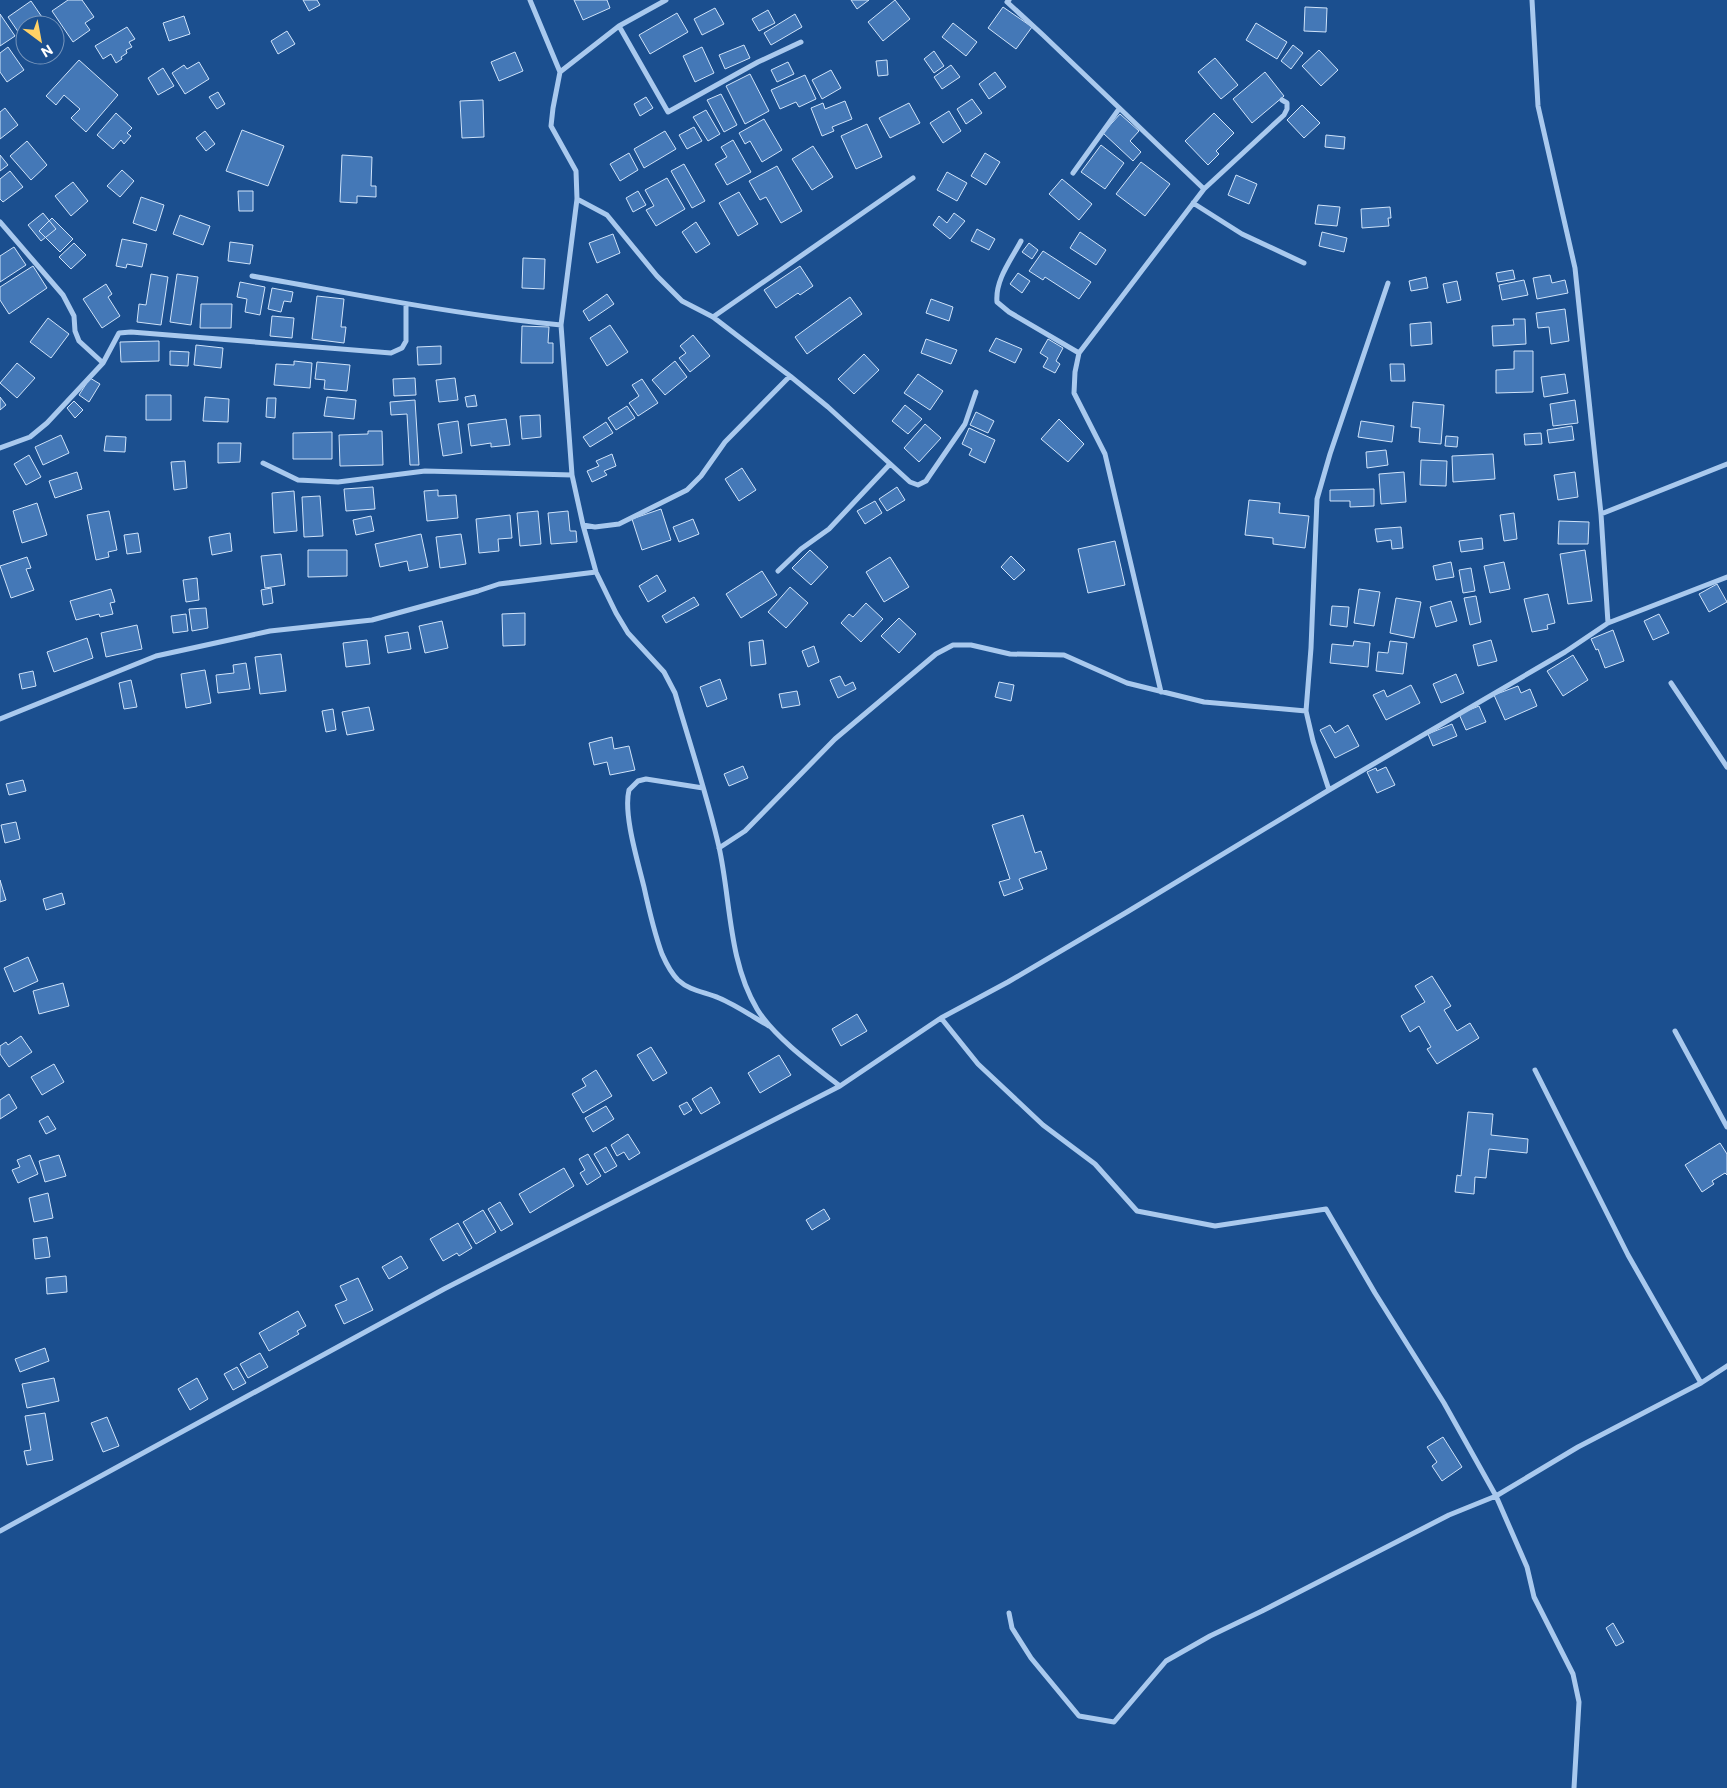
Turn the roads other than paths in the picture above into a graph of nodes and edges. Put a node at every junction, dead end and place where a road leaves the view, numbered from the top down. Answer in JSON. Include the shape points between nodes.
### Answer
{"nodes":[{"id":1,"x":530,"y":0,"type":"edge"},
{"id":2,"x":666,"y":0,"type":"edge"},
{"id":3,"x":1010,"y":0,"type":"edge"},
{"id":4,"x":1532,"y":0,"type":"edge"},
{"id":5,"x":619,"y":26,"type":"junction"},
{"id":6,"x":801,"y":42,"type":"dead end"},
{"id":7,"x":560,"y":72,"type":"junction"},
{"id":8,"x":1282,"y":100,"type":"dead end"},
{"id":9,"x":1119,"y":109,"type":"junction"},
{"id":10,"x":1073,"y":173,"type":"dead end"},
{"id":11,"x":913,"y":178,"type":"dead end"},
{"id":12,"x":1204,"y":189,"type":"junction"},
{"id":13,"x":577,"y":199,"type":"junction"},
{"id":14,"x":1193,"y":203,"type":"junction"},
{"id":15,"x":0,"y":222,"type":"edge"},
{"id":16,"x":1020,"y":241,"type":"dead end"},
{"id":17,"x":1304,"y":263,"type":"dead end"},
{"id":18,"x":252,"y":276,"type":"dead end"},
{"id":19,"x":1388,"y":283,"type":"dead end"},
{"id":20,"x":406,"y":304,"type":"junction"},
{"id":21,"x":713,"y":317,"type":"junction"},
{"id":22,"x":561,"y":325,"type":"junction"},
{"id":23,"x":1078,"y":353,"type":"junction"},
{"id":24,"x":103,"y":363,"type":"junction"},
{"id":25,"x":790,"y":376,"type":"junction"},
{"id":26,"x":976,"y":392,"type":"dead end"},
{"id":27,"x":0,"y":448,"type":"edge"},
{"id":28,"x":263,"y":462,"type":"dead end"},
{"id":29,"x":890,"y":464,"type":"junction"},
{"id":30,"x":1727,"y":464,"type":"edge"},
{"id":31,"x":572,"y":475,"type":"junction"},
{"id":32,"x":1600,"y":514,"type":"junction"},
{"id":33,"x":583,"y":525,"type":"junction"},
{"id":34,"x":778,"y":571,"type":"dead end"},
{"id":35,"x":596,"y":572,"type":"junction"},
{"id":36,"x":1727,"y":577,"type":"edge"},
{"id":37,"x":1608,"y":623,"type":"junction"},
{"id":38,"x":1672,"y":683,"type":"dead end"},
{"id":39,"x":1161,"y":692,"type":"junction"},
{"id":40,"x":1306,"y":711,"type":"junction"},
{"id":41,"x":0,"y":719,"type":"edge"},
{"id":42,"x":1727,"y":767,"type":"edge"},
{"id":43,"x":703,"y":788,"type":"junction"},
{"id":44,"x":1329,"y":790,"type":"junction"},
{"id":45,"x":719,"y":848,"type":"junction"},
{"id":46,"x":941,"y":1018,"type":"junction"},
{"id":47,"x":772,"y":1027,"type":"junction"},
{"id":48,"x":1674,"y":1031,"type":"dead end"},
{"id":49,"x":1535,"y":1070,"type":"dead end"},
{"id":50,"x":840,"y":1086,"type":"junction"},
{"id":51,"x":1727,"y":1127,"type":"edge"},
{"id":52,"x":1727,"y":1366,"type":"edge"},
{"id":53,"x":1700,"y":1383,"type":"junction"},
{"id":54,"x":1496,"y":1496,"type":"junction"},
{"id":55,"x":0,"y":1531,"type":"edge"},
{"id":56,"x":1009,"y":1613,"type":"dead end"},
{"id":57,"x":1574,"y":1788,"type":"edge"}],
"edges":[{"from":1,"to":7,"type":"street"},
{"from":2,"to":5,"type":"street"},
{"from":3,"to":9,"type":"street","via":[[1007,2]]},
{"from":4,"to":32,"type":"street","via":[[1538,106],[1575,268]]},
{"from":5,"to":6,"type":"street","via":[[668,112]]},
{"from":5,"to":7,"type":"street"},
{"from":7,"to":13,"type":"street","via":[[551,126],[576,171]]},
{"from":8,"to":12,"type":"street","via":[[1287,103],[1284,115]]},
{"from":9,"to":10,"type":"street"},
{"from":9,"to":12,"type":"street"},
{"from":11,"to":21,"type":"street"},
{"from":12,"to":14,"type":"street"},
{"from":13,"to":21,"type":"street","via":[[607,215],[682,300]]},
{"from":13,"to":22,"type":"street"},
{"from":14,"to":17,"type":"street","via":[[1242,234]]},
{"from":14,"to":23,"type":"street"},
{"from":15,"to":24,"type":"street","via":[[63,296],[74,316],[78,341]]},
{"from":16,"to":23,"type":"street","via":[[1000,280],[997,302]]},
{"from":18,"to":20,"type":"street"},
{"from":19,"to":40,"type":"street","via":[[1317,498]]},
{"from":20,"to":22,"type":"street"},
{"from":20,"to":24,"type":"street","via":[[406,341],[402,348],[391,353],[130,332],[119,333]]},
{"from":21,"to":25,"type":"street"},
{"from":22,"to":31,"type":"street"},
{"from":23,"to":39,"type":"street","via":[[1074,393],[1105,454]]},
{"from":24,"to":27,"type":"street","via":[[48,423],[30,437]]},
{"from":25,"to":29,"type":"street"},
{"from":25,"to":33,"type":"street","via":[[724,442],[701,476],[687,490],[620,524]]},
{"from":26,"to":29,"type":"street","via":[[965,424],[926,481],[918,485],[910,482]]},
{"from":28,"to":31,"type":"street","via":[[298,480],[338,482],[425,471]]},
{"from":29,"to":34,"type":"street","via":[[829,529]]},
{"from":30,"to":32,"type":"street"},
{"from":31,"to":33,"type":"street"},
{"from":32,"to":37,"type":"street"},
{"from":33,"to":35,"type":"street"},
{"from":35,"to":41,"type":"street","via":[[500,584],[372,620],[270,631],[156,656]]},
{"from":35,"to":43,"type":"street","via":[[628,633],[670,680]]},
{"from":36,"to":37,"type":"street"},
{"from":37,"to":44,"type":"street","via":[[1565,652]]},
{"from":38,"to":42,"type":"street"},
{"from":39,"to":40,"type":"street","via":[[1204,702]]},
{"from":39,"to":45,"type":"street","via":[[1127,683],[1064,655],[1010,654],[952,645],[936,654],[835,739],[746,831]]},
{"from":40,"to":44,"type":"street"},
{"from":43,"to":45,"type":"street"},
{"from":43,"to":47,"type":"street","via":[[646,779],[638,781],[630,790],[628,809],[635,850],[654,927],[662,954],[677,979]]},
{"from":44,"to":46,"type":"street","via":[[1008,982]]},
{"from":45,"to":47,"type":"street","via":[[734,947],[747,989],[757,1010]]},
{"from":46,"to":50,"type":"street"},
{"from":46,"to":54,"type":"street","via":[[978,1064],[1043,1124],[1095,1164],[1137,1211],[1214,1226],[1326,1209],[1444,1403]]},
{"from":47,"to":50,"type":"street","via":[[802,1057]]},
{"from":48,"to":51,"type":"street"},
{"from":49,"to":53,"type":"street","via":[[1628,1255]]},
{"from":50,"to":55,"type":"street","via":[[444,1289]]},
{"from":52,"to":53,"type":"street"},
{"from":53,"to":54,"type":"street","via":[[1578,1446]]},
{"from":54,"to":56,"type":"street","via":[[1449,1514],[1166,1661],[1114,1722],[1079,1716],[1031,1658],[1012,1628]]},
{"from":54,"to":57,"type":"street","via":[[1527,1568],[1534,1597],[1573,1674],[1579,1702]]}]}
